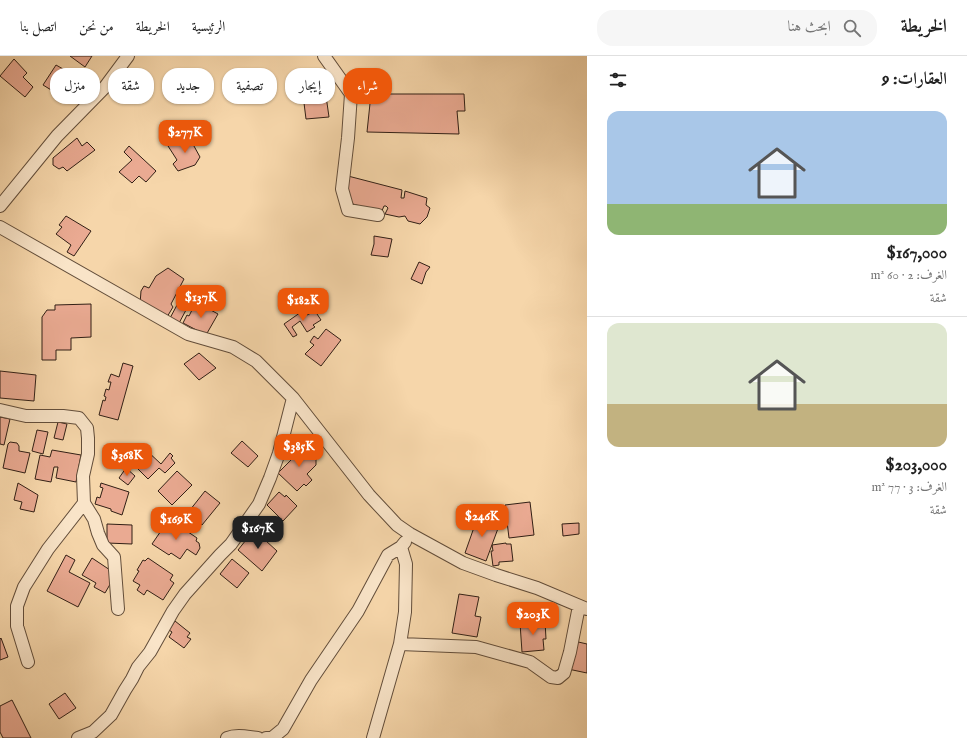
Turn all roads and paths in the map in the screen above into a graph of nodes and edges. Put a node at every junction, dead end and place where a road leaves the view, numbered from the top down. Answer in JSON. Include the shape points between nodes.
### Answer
{"nodes":[{"id":1,"x":128,"y":56,"type":"edge"},
{"id":2,"x":324,"y":56,"type":"edge"},
{"id":3,"x":0,"y":206,"type":"edge"},
{"id":4,"x":378,"y":216,"type":"dead end"},
{"id":5,"x":0,"y":227,"type":"edge"},
{"id":6,"x":293,"y":398,"type":"junction"},
{"id":7,"x":0,"y":410,"type":"edge"},
{"id":8,"x":84,"y":503,"type":"junction"},
{"id":9,"x":410,"y":534,"type":"junction"},
{"id":10,"x":401,"y":547,"type":"junction"},
{"id":11,"x":583,"y":608,"type":"edge"},
{"id":12,"x":118,"y":609,"type":"dead end"},
{"id":13,"x":400,"y":644,"type":"junction"},
{"id":14,"x":28,"y":662,"type":"dead end"},
{"id":15,"x":78,"y":738,"type":"edge"},
{"id":16,"x":227,"y":738,"type":"edge"},
{"id":17,"x":258,"y":738,"type":"edge"},
{"id":18,"x":266,"y":738,"type":"edge"},
{"id":19,"x":373,"y":738,"type":"edge"}],
"edges":[{"from":1,"to":3,"type":"street","via":[[105,87],[57,136]]},
{"from":2,"to":4,"type":"street","via":[[351,94],[342,189],[348,210]]},
{"from":5,"to":6,"type":"street","via":[[188,334],[233,348],[256,361]]},
{"from":6,"to":9,"type":"street","via":[[369,495],[397,525]]},
{"from":6,"to":15,"type":"street","via":[[279,453],[259,504],[231,544],[185,594],[138,667],[111,715],[93,732]]},
{"from":7,"to":8,"type":"street","via":[[26,416],[79,418],[87,428],[88,438],[88,454],[83,476]]},
{"from":8,"to":12,"type":"street","via":[[94,519],[103,545],[114,557]]},
{"from":8,"to":14,"type":"street","via":[[48,549],[24,587],[17,606],[17,626]]},
{"from":9,"to":10,"type":"street"},
{"from":9,"to":11,"type":"street","via":[[463,563],[537,588]]},
{"from":10,"to":13,"type":"street","via":[[406,564],[405,612]]},
{"from":10,"to":18,"type":"street","via":[[388,555],[358,611],[311,680],[283,729],[272,738]]},
{"from":11,"to":13,"type":"street","via":[[564,673],[558,678],[551,677],[530,662],[476,647]]},
{"from":13,"to":19,"type":"street"},
{"from":16,"to":17,"type":"street"}]}
